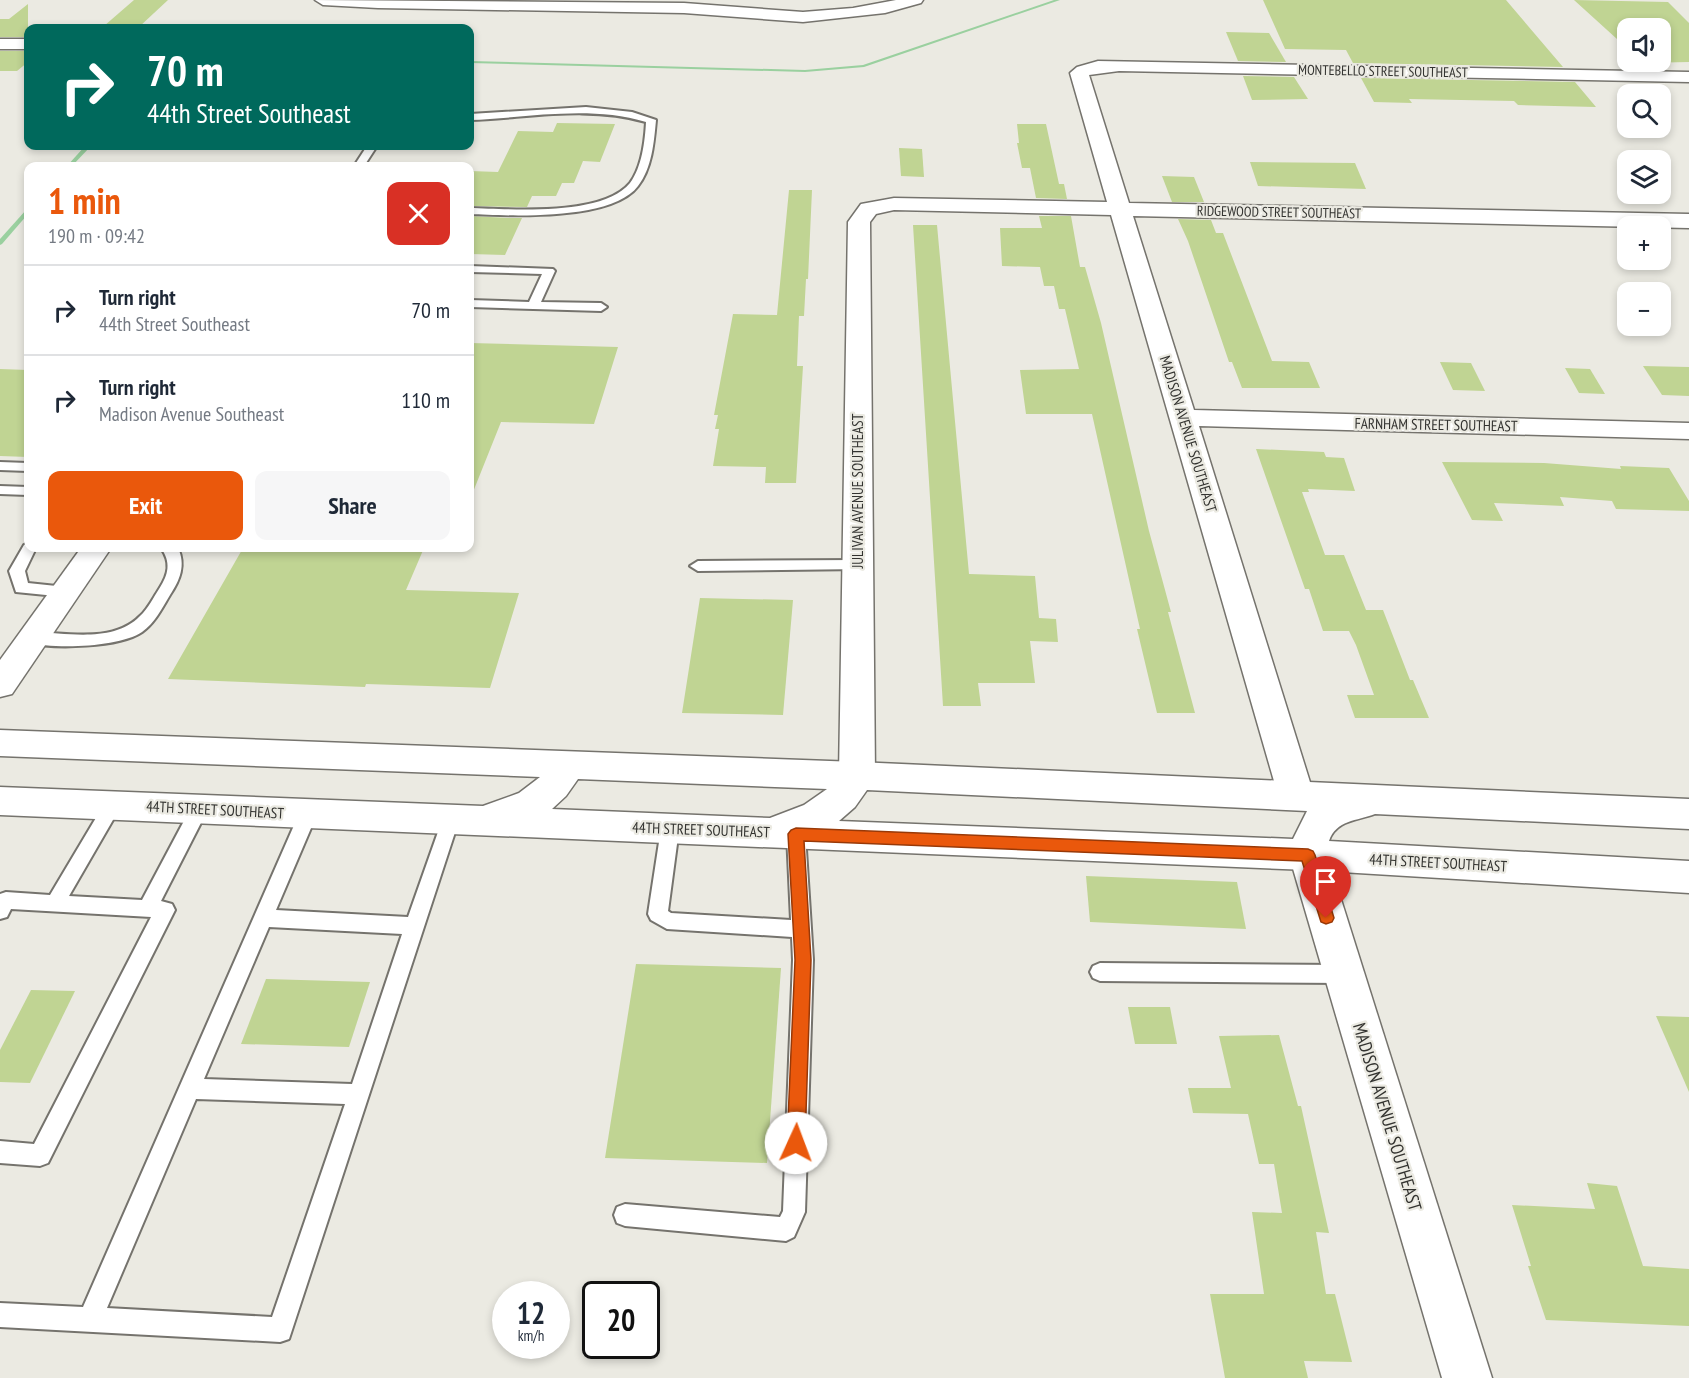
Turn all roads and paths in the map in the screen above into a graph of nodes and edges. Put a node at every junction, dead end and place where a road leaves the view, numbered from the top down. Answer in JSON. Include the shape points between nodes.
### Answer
{"nodes":[{"id":1,"x":323,"y":0,"type":"edge"},
{"id":2,"x":915,"y":0,"type":"edge"},
{"id":3,"x":498,"y":3,"type":"edge"},
{"id":4,"x":0,"y":44,"type":"edge"},
{"id":5,"x":24,"y":44,"type":"edge"},
{"id":6,"x":1079,"y":73,"type":"joint"},
{"id":7,"x":1689,"y":76,"type":"edge"},
{"id":8,"x":474,"y":117,"type":"edge"},
{"id":9,"x":869,"y":209,"type":"joint"},
{"id":10,"x":1119,"y":209,"type":"junction"},
{"id":11,"x":474,"y":211,"type":"edge"},
{"id":12,"x":1689,"y":222,"type":"edge"},
{"id":13,"x":474,"y":269,"type":"edge"},
{"id":14,"x":474,"y":304,"type":"edge"},
{"id":15,"x":534,"y":305,"type":"junction"},
{"id":16,"x":601,"y":306,"type":"dead end"},
{"id":17,"x":1184,"y":418,"type":"junction"},
{"id":18,"x":1689,"y":431,"type":"edge"},
{"id":19,"x":0,"y":466,"type":"edge"},
{"id":20,"x":24,"y":467,"type":"edge"},
{"id":21,"x":0,"y":490,"type":"edge"},
{"id":22,"x":24,"y":491,"type":"edge"},
{"id":23,"x":27,"y":552,"type":"edge"},
{"id":24,"x":93,"y":552,"type":"edge"},
{"id":25,"x":173,"y":552,"type":"edge"},
{"id":26,"x":858,"y":565,"type":"junction"},
{"id":27,"x":698,"y":566,"type":"dead end"},
{"id":28,"x":66,"y":592,"type":"junction"},
{"id":29,"x":34,"y":638,"type":"junction"},
{"id":30,"x":0,"y":685,"type":"edge"},
{"id":31,"x":0,"y":743,"type":"edge"},
{"id":32,"x":569,"y":765,"type":"junction"},
{"id":33,"x":857,"y":776,"type":"junction"},
{"id":34,"x":1296,"y":795,"type":"junction"},
{"id":35,"x":1387,"y":799,"type":"junction"},
{"id":36,"x":0,"y":801,"type":"edge"},
{"id":37,"x":112,"y":806,"type":"junction"},
{"id":38,"x":199,"y":809,"type":"junction"},
{"id":39,"x":308,"y":814,"type":"junction"},
{"id":40,"x":1689,"y":814,"type":"edge"},
{"id":41,"x":464,"y":821,"type":"junction"},
{"id":42,"x":670,"y":829,"type":"junction"},
{"id":43,"x":781,"y":834,"type":"junction"},
{"id":44,"x":1308,"y":855,"type":"junction"},
{"id":45,"x":1689,"y":877,"type":"edge"},
{"id":46,"x":55,"y":903,"type":"junction"},
{"id":47,"x":3,"y":905,"type":"edge"},
{"id":48,"x":156,"y":910,"type":"junction"},
{"id":49,"x":263,"y":918,"type":"junction"},
{"id":50,"x":415,"y":926,"type":"junction"},
{"id":51,"x":801,"y":929,"type":"junction"},
{"id":52,"x":1100,"y":972,"type":"dead end"},
{"id":53,"x":1344,"y":974,"type":"junction"},
{"id":54,"x":189,"y":1089,"type":"junction"},
{"id":55,"x":358,"y":1094,"type":"junction"},
{"id":56,"x":0,"y":1152,"type":"edge"},
{"id":57,"x":626,"y":1215,"type":"dead end"},
{"id":58,"x":0,"y":1316,"type":"edge"},
{"id":59,"x":90,"y":1319,"type":"junction"},
{"id":60,"x":1467,"y":1378,"type":"edge"}],
"edges":[{"from":1,"to":3,"type":"street"},
{"from":2,"to":3,"type":"street","via":[[853,14],[803,17],[712,9]]},
{"from":4,"to":5,"type":"street"},
{"from":6,"to":7,"type":"street","name":"MONTEBELLO STREET SOUTHEAST","via":[[1119,66]]},
{"from":6,"to":10,"type":"street","name":"MADISON AVENUE SOUTHEAST"},
{"from":8,"to":11,"type":"lane","via":[[599,111],[632,113],[651,120],[651,135],[633,187],[614,201],[533,213]]},
{"from":9,"to":10,"type":"street","name":"RIDGEWOOD STREET SOUTHEAST","via":[[894,204]]},
{"from":9,"to":26,"type":"street","name":"JULIVAN AVENUE SOUTHEAST","via":[[859,222]]},
{"from":10,"to":12,"type":"street","name":"RIDGEWOOD STREET SOUTHEAST"},
{"from":10,"to":17,"type":"street","name":"MADISON AVENUE SOUTHEAST"},
{"from":13,"to":15,"type":"lane","via":[[549,271]]},
{"from":14,"to":15,"type":"lane"},
{"from":15,"to":16,"type":"lane"},
{"from":17,"to":18,"type":"street","name":"FARNHAM STREET SOUTHEAST"},
{"from":17,"to":34,"type":"street","name":"MADISON AVENUE SOUTHEAST"},
{"from":19,"to":20,"type":"lane"},
{"from":21,"to":22,"type":"lane"},
{"from":23,"to":28,"type":"lane","via":[[17,571],[21,588]]},
{"from":24,"to":28,"type":"street"},
{"from":25,"to":29,"type":"lane","via":[[177,561],[170,583],[146,621],[130,633],[115,638]]},
{"from":26,"to":27,"type":"lane"},
{"from":26,"to":33,"type":"street","name":"JULIVAN AVENUE SOUTHEAST"},
{"from":28,"to":29,"type":"street"},
{"from":29,"to":30,"type":"street"},
{"from":31,"to":32,"type":"street"},
{"from":32,"to":33,"type":"street"},
{"from":32,"to":41,"type":"street","via":[[552,791],[537,803]]},
{"from":33,"to":34,"type":"street"},
{"from":33,"to":43,"type":"street","via":[[846,794],[828,810]]},
{"from":34,"to":35,"type":"street"},
{"from":35,"to":40,"type":"street"},
{"from":35,"to":44,"type":"street","via":[[1333,810],[1318,821]]},
{"from":36,"to":37,"type":"street","name":"44TH STREET SOUTHEAST"},
{"from":37,"to":38,"type":"street","name":"44TH STREET SOUTHEAST"},
{"from":37,"to":46,"type":"lane"},
{"from":38,"to":39,"type":"street","name":"44TH STREET SOUTHEAST"},
{"from":38,"to":48,"type":"lane"},
{"from":39,"to":41,"type":"street","name":"44TH STREET SOUTHEAST"},
{"from":39,"to":49,"type":"lane"},
{"from":41,"to":42,"type":"street","name":"44TH STREET SOUTHEAST"},
{"from":41,"to":50,"type":"lane"},
{"from":42,"to":43,"type":"street","name":"44TH STREET SOUTHEAST"},
{"from":42,"to":51,"type":"lane","via":[[658,914],[668,921]]},
{"from":43,"to":44,"type":"street","name":"44TH STREET SOUTHEAST"},
{"from":43,"to":51,"type":"lane"},
{"from":44,"to":45,"type":"street","name":"44TH STREET SOUTHEAST"},
{"from":44,"to":53,"type":"street","name":"MADISON AVENUE SOUTHEAST"},
{"from":46,"to":47,"type":"lane"},
{"from":46,"to":48,"type":"lane"},
{"from":48,"to":56,"type":"lane","via":[[40,1155]]},
{"from":49,"to":50,"type":"lane"},
{"from":49,"to":54,"type":"lane"},
{"from":50,"to":55,"type":"lane"},
{"from":51,"to":57,"type":"lane","via":[[794,1212],[786,1228]]},
{"from":52,"to":53,"type":"lane"},
{"from":53,"to":60,"type":"street","name":"MADISON AVENUE SOUTHEAST"},
{"from":54,"to":55,"type":"lane"},
{"from":54,"to":59,"type":"lane"},
{"from":55,"to":59,"type":"lane","via":[[280,1330]]},
{"from":58,"to":59,"type":"lane"}]}
